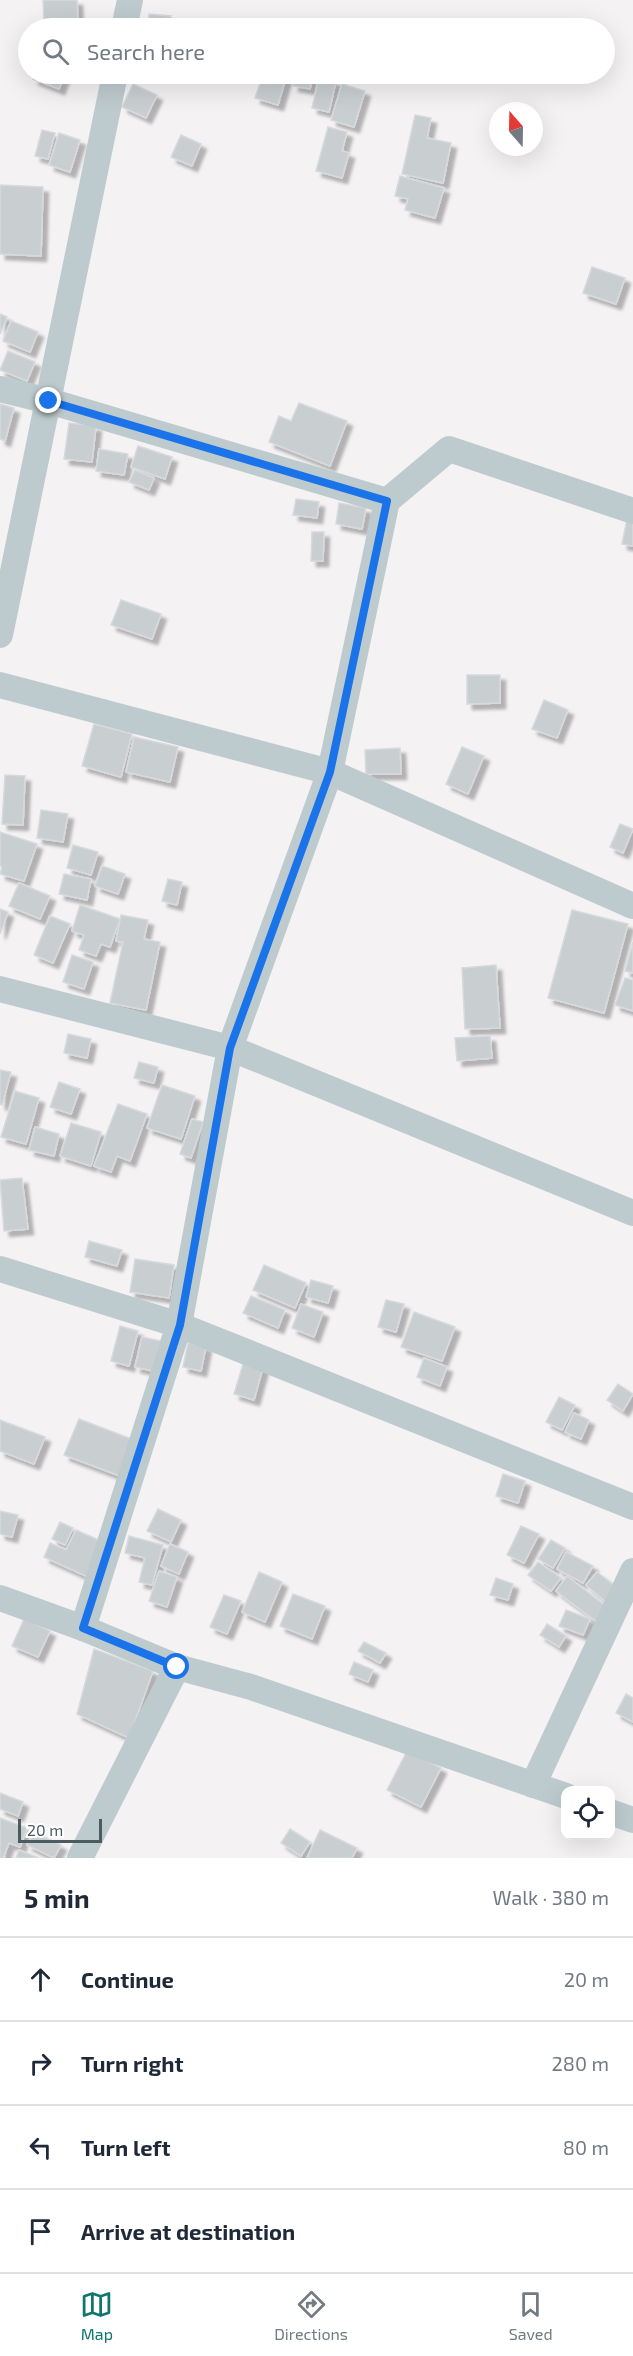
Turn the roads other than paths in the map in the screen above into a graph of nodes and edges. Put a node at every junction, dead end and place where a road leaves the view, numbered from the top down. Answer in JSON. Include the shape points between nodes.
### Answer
{"nodes":[{"id":1,"x":130,"y":0,"type":"edge"},
{"id":2,"x":126,"y":18,"type":"edge"},
{"id":3,"x":113,"y":84,"type":"edge"},
{"id":4,"x":0,"y":389,"type":"edge"},
{"id":5,"x":49,"y":401,"type":"junction"},
{"id":6,"x":387,"y":501,"type":"junction"},
{"id":7,"x":633,"y":511,"type":"edge"},
{"id":8,"x":0,"y":635,"type":"edge"},
{"id":9,"x":0,"y":685,"type":"edge"},
{"id":10,"x":330,"y":772,"type":"junction"},
{"id":11,"x":633,"y":906,"type":"edge"},
{"id":12,"x":0,"y":989,"type":"edge"},
{"id":13,"x":230,"y":1048,"type":"junction"},
{"id":14,"x":633,"y":1213,"type":"edge"},
{"id":15,"x":0,"y":1269,"type":"edge"},
{"id":16,"x":180,"y":1325,"type":"junction"},
{"id":17,"x":633,"y":1507,"type":"edge"},
{"id":18,"x":633,"y":1571,"type":"edge"},
{"id":19,"x":0,"y":1598,"type":"edge"},
{"id":20,"x":83,"y":1628,"type":"junction"},
{"id":21,"x":177,"y":1667,"type":"junction"},
{"id":22,"x":533,"y":1785,"type":"junction"},
{"id":23,"x":561,"y":1795,"type":"edge"},
{"id":24,"x":615,"y":1814,"type":"edge"},
{"id":25,"x":633,"y":1820,"type":"edge"},
{"id":26,"x":80,"y":1858,"type":"edge"}],
"edges":[{"from":1,"to":2,"type":"street"},
{"from":3,"to":5,"type":"street"},
{"from":4,"to":5,"type":"street"},
{"from":5,"to":6,"type":"street"},
{"from":5,"to":8,"type":"street"},
{"from":6,"to":7,"type":"street","via":[[449,449]]},
{"from":6,"to":10,"type":"street"},
{"from":9,"to":10,"type":"street"},
{"from":10,"to":11,"type":"street"},
{"from":10,"to":13,"type":"street"},
{"from":12,"to":13,"type":"street"},
{"from":13,"to":14,"type":"street"},
{"from":13,"to":16,"type":"street"},
{"from":15,"to":16,"type":"street"},
{"from":16,"to":17,"type":"street"},
{"from":16,"to":20,"type":"street"},
{"from":18,"to":22,"type":"street"},
{"from":19,"to":20,"type":"street"},
{"from":20,"to":21,"type":"street"},
{"from":21,"to":22,"type":"street","via":[[251,1687]]},
{"from":21,"to":26,"type":"street"},
{"from":22,"to":23,"type":"street"},
{"from":24,"to":25,"type":"street"}]}
